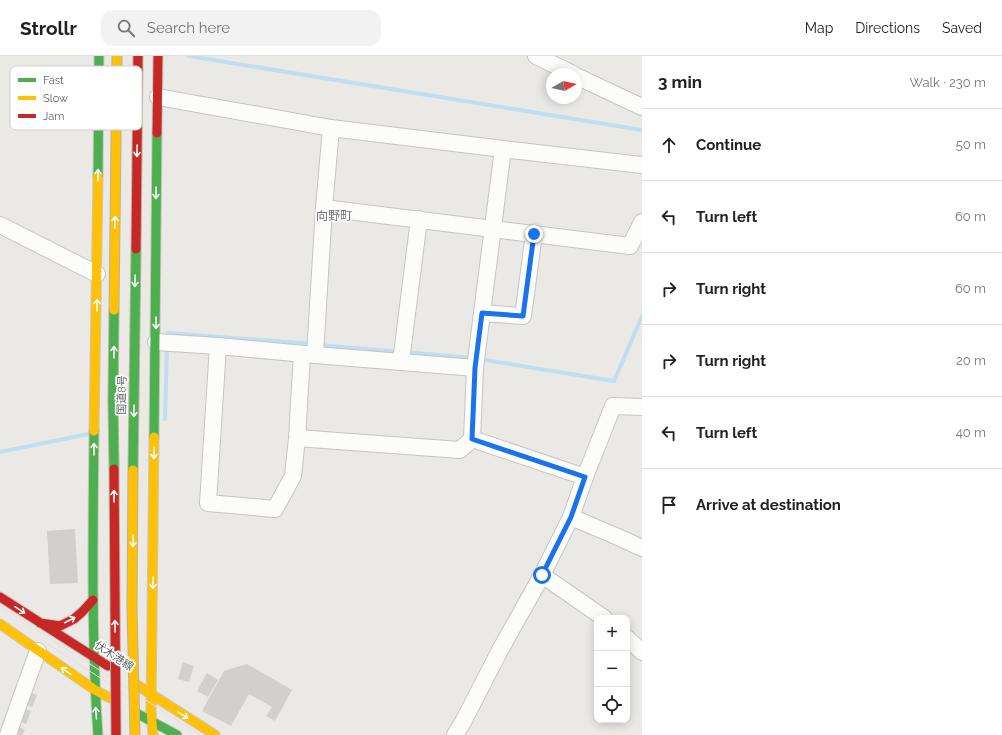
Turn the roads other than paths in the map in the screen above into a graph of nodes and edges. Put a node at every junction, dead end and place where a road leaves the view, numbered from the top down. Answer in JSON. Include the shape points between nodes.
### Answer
{"nodes":[{"id":1,"x":99,"y":56,"type":"edge"},
{"id":2,"x":117,"y":56,"type":"edge"},
{"id":3,"x":138,"y":56,"type":"edge"},
{"id":4,"x":158,"y":56,"type":"edge"},
{"id":5,"x":536,"y":56,"type":"edge"},
{"id":6,"x":99,"y":66,"type":"edge"},
{"id":7,"x":117,"y":66,"type":"edge"},
{"id":8,"x":138,"y":66,"type":"edge"},
{"id":9,"x":561,"y":68,"type":"edge"},
{"id":10,"x":582,"y":79,"type":"edge"},
{"id":11,"x":158,"y":97,"type":"junction"},
{"id":12,"x":642,"y":107,"type":"edge"},
{"id":13,"x":331,"y":128,"type":"junction"},
{"id":14,"x":98,"y":130,"type":"edge"},
{"id":15,"x":116,"y":130,"type":"edge"},
{"id":16,"x":137,"y":130,"type":"edge"},
{"id":17,"x":503,"y":149,"type":"junction"},
{"id":18,"x":642,"y":165,"type":"edge"},
{"id":19,"x":324,"y":208,"type":"junction"},
{"id":20,"x":419,"y":219,"type":"junction"},
{"id":21,"x":642,"y":222,"type":"edge"},
{"id":22,"x":0,"y":225,"type":"edge"},
{"id":23,"x":493,"y":228,"type":"junction"},
{"id":24,"x":534,"y":234,"type":"junction"},
{"id":25,"x":97,"y":274,"type":"junction"},
{"id":26,"x":482,"y":313,"type":"junction"},
{"id":27,"x":156,"y":342,"type":"junction"},
{"id":28,"x":218,"y":346,"type":"junction"},
{"id":29,"x":309,"y":355,"type":"junction"},
{"id":30,"x":402,"y":356,"type":"junction"},
{"id":31,"x":476,"y":360,"type":"junction"},
{"id":32,"x":642,"y":407,"type":"edge"},
{"id":33,"x":297,"y":438,"type":"junction"},
{"id":34,"x":472,"y":439,"type":"junction"},
{"id":35,"x":585,"y":477,"type":"junction"},
{"id":36,"x":571,"y":517,"type":"junction"},
{"id":37,"x":642,"y":548,"type":"edge"},
{"id":38,"x":542,"y":575,"type":"junction"},
{"id":39,"x":0,"y":596,"type":"edge"},
{"id":40,"x":93,"y":600,"type":"junction"},
{"id":41,"x":600,"y":615,"type":"edge"},
{"id":42,"x":40,"y":623,"type":"junction"},
{"id":43,"x":0,"y":624,"type":"edge"},
{"id":44,"x":630,"y":641,"type":"edge"},
{"id":45,"x":38,"y":651,"type":"junction"},
{"id":46,"x":642,"y":652,"type":"edge"},
{"id":47,"x":94,"y":657,"type":"junction"},
{"id":48,"x":95,"y":690,"type":"junction"},
{"id":49,"x":151,"y":695,"type":"junction"},
{"id":50,"x":152,"y":722,"type":"junction"},
{"id":51,"x":8,"y":735,"type":"edge"},
{"id":52,"x":98,"y":735,"type":"edge"},
{"id":53,"x":116,"y":735,"type":"edge"},
{"id":54,"x":135,"y":735,"type":"edge"},
{"id":55,"x":153,"y":735,"type":"edge"},
{"id":56,"x":176,"y":735,"type":"edge"},
{"id":57,"x":215,"y":735,"type":"edge"},
{"id":58,"x":455,"y":735,"type":"edge"}],
"edges":[{"from":6,"to":1,"type":"main road","one_way":true},
{"from":7,"to":2,"type":"main road","name":"国道8号","one_way":true,"bridge":true},
{"from":3,"to":8,"type":"main road","name":"国道8号","one_way":true,"bridge":true},
{"from":4,"to":11,"type":"main road"},
{"from":5,"to":9,"type":"street"},
{"from":10,"to":12,"type":"street"},
{"from":11,"to":13,"type":"street"},
{"from":11,"to":27,"type":"main road","one_way":true},
{"from":13,"to":17,"type":"street"},
{"from":13,"to":19,"type":"street"},
{"from":25,"to":14,"type":"main road","one_way":true},
{"from":53,"to":15,"type":"main road","name":"国道8号","one_way":true,"bridge":true,"via":[[113,400]]},
{"from":16,"to":54,"type":"main road","name":"国道8号","one_way":true,"bridge":true,"via":[[132,608]]},
{"from":17,"to":18,"type":"street"},
{"from":17,"to":23,"type":"street"},
{"from":19,"to":20,"type":"street"},
{"from":19,"to":29,"type":"street"},
{"from":20,"to":23,"type":"street"},
{"from":20,"to":30,"type":"street"},
{"from":21,"to":24,"type":"street","via":[[630,246]]},
{"from":22,"to":25,"type":"street"},
{"from":23,"to":24,"type":"street"},
{"from":23,"to":26,"type":"street"},
{"from":24,"to":26,"type":"street","via":[[523,316]]},
{"from":40,"to":25,"type":"main road","one_way":true},
{"from":26,"to":31,"type":"street"},
{"from":27,"to":28,"type":"street"},
{"from":27,"to":49,"type":"main road","one_way":true},
{"from":28,"to":29,"type":"street"},
{"from":28,"to":33,"type":"street","via":[[208,503],[275,509],[292,476]]},
{"from":29,"to":30,"type":"street"},
{"from":29,"to":33,"type":"street"},
{"from":30,"to":31,"type":"street"},
{"from":31,"to":34,"type":"street"},
{"from":32,"to":35,"type":"street","via":[[613,406]]},
{"from":33,"to":34,"type":"street","via":[[460,450]]},
{"from":34,"to":35,"type":"street"},
{"from":35,"to":36,"type":"street"},
{"from":36,"to":37,"type":"street"},
{"from":36,"to":38,"type":"street"},
{"from":38,"to":41,"type":"street"},
{"from":38,"to":58,"type":"street"},
{"from":39,"to":42,"type":"main road","name":"伏木港線","one_way":true},
{"from":42,"to":40,"type":"main road","one_way":true,"via":[[60,626],[74,619]]},
{"from":40,"to":47,"type":"main road"},
{"from":42,"to":47,"type":"main road","name":"伏木港線"},
{"from":43,"to":45,"type":"main road"},
{"from":44,"to":46,"type":"street"},
{"from":48,"to":45,"type":"main road","one_way":true},
{"from":45,"to":51,"type":"street"},
{"from":47,"to":48,"type":"main road"},
{"from":47,"to":49,"type":"main road","name":"伏木港線"},
{"from":48,"to":50,"type":"main road"},
{"from":52,"to":48,"type":"main road","one_way":true},
{"from":49,"to":50,"type":"main road"},
{"from":49,"to":57,"type":"main road","name":"伏木港線","one_way":true},
{"from":50,"to":55,"type":"main road"},
{"from":50,"to":56,"type":"main road"}]}
